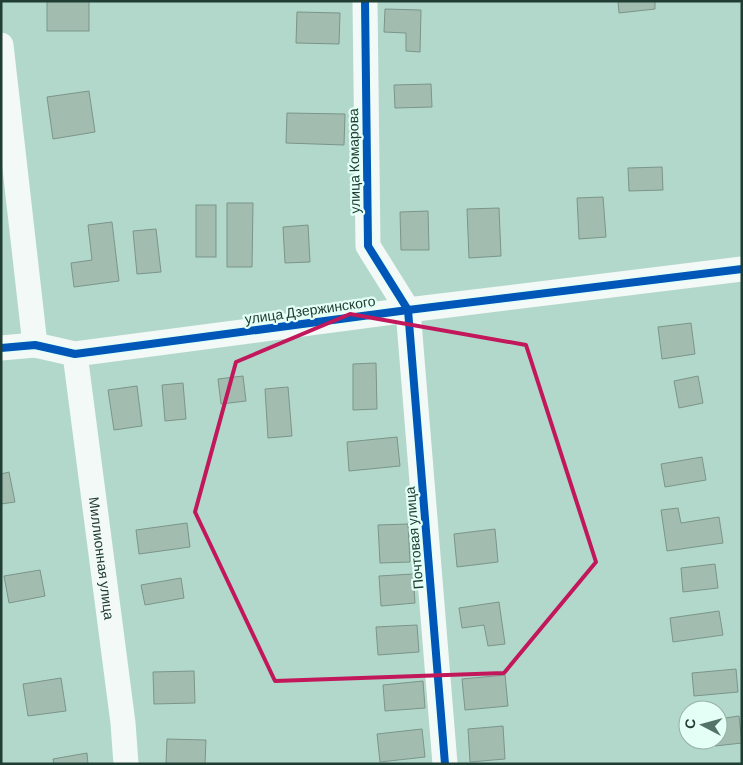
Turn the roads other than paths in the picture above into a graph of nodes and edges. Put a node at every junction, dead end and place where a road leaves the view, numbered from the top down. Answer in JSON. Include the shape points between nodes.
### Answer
{"nodes":[{"id":1,"x":365,"y":1,"type":"edge"},
{"id":2,"x":1,"y":45,"type":"edge"},
{"id":3,"x":742,"y":269,"type":"edge"},
{"id":4,"x":408,"y":310,"type":"junction"},
{"id":5,"x":35,"y":344,"type":"junction"},
{"id":6,"x":1,"y":348,"type":"edge"},
{"id":7,"x":75,"y":354,"type":"junction"},
{"id":8,"x":126,"y":764,"type":"edge"},
{"id":9,"x":445,"y":764,"type":"edge"}],
"edges":[{"from":1,"to":4,"type":"street","name":"улица Комарова","via":[[368,246]]},
{"from":2,"to":5,"type":"street"},
{"from":3,"to":4,"type":"street","name":"улица Дзержинского"},
{"from":4,"to":7,"type":"street","name":"улица Дзержинского"},
{"from":4,"to":9,"type":"street","name":"Почтовая улица"},
{"from":5,"to":6,"type":"street","name":"улица Дзержинского"},
{"from":5,"to":7,"type":"street","name":"улица Дзержинского"},
{"from":7,"to":8,"type":"street","name":"Миллионная улица"}]}
